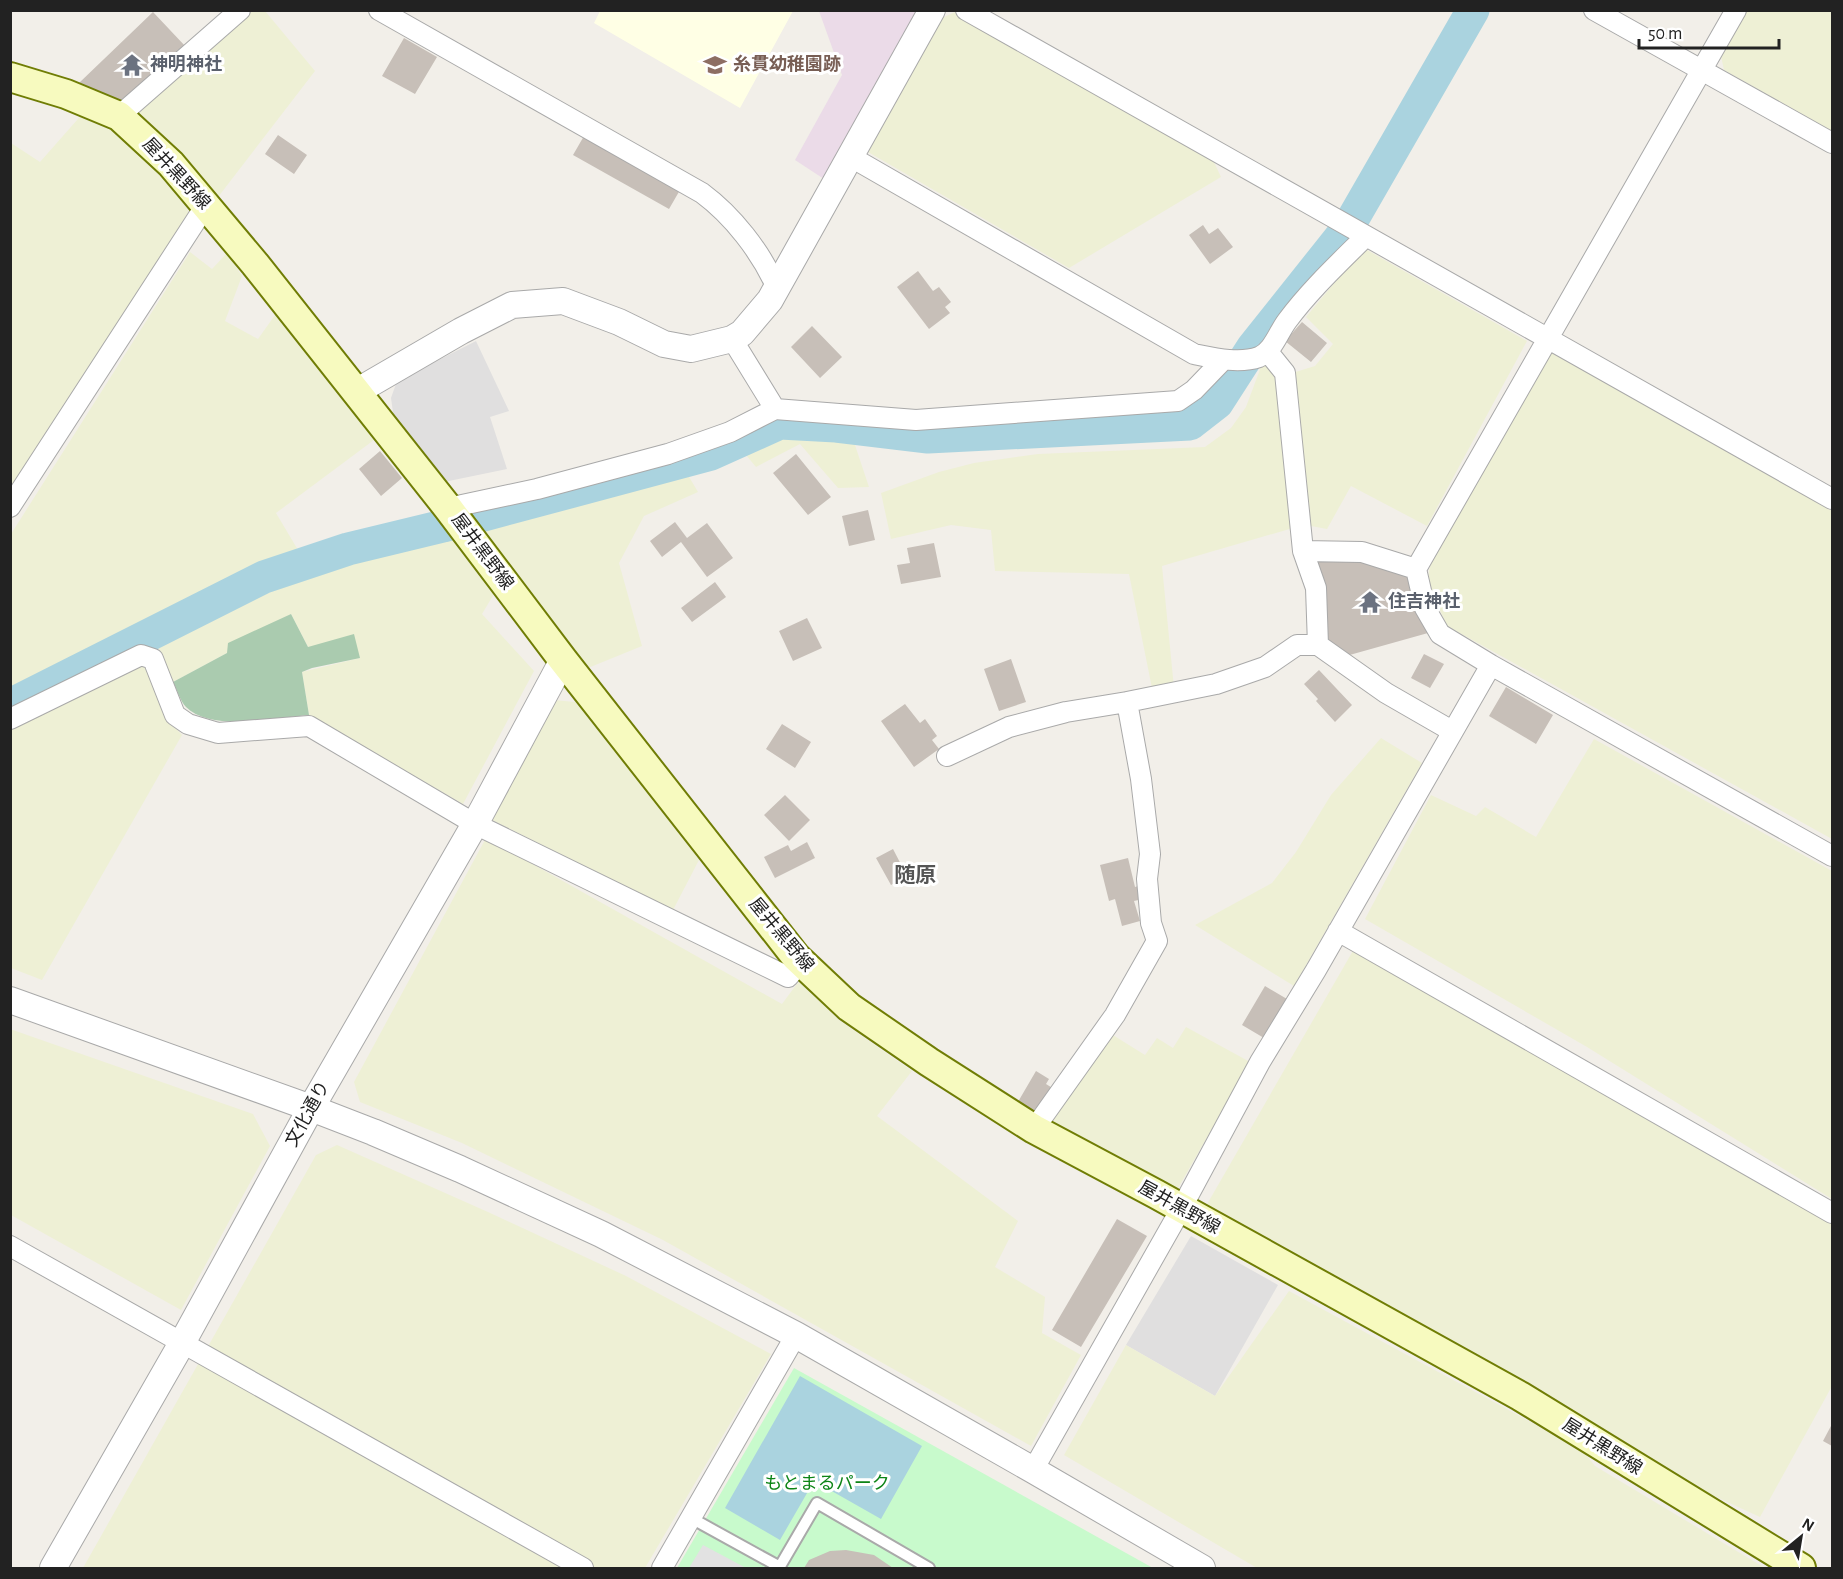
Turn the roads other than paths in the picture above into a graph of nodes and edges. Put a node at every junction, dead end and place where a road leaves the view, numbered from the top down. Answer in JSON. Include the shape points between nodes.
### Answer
{"nodes":[{"id":1,"x":240,"y":10,"type":"edge"},
{"id":2,"x":379,"y":10,"type":"edge"},
{"id":3,"x":932,"y":10,"type":"edge"},
{"id":4,"x":966,"y":10,"type":"edge"},
{"id":5,"x":1594,"y":10,"type":"edge"},
{"id":6,"x":1736,"y":10,"type":"edge"},
{"id":7,"x":1701,"y":70,"type":"junction"},
{"id":8,"x":10,"y":78,"type":"edge"},
{"id":9,"x":119,"y":116,"type":"junction"},
{"id":10,"x":1833,"y":143,"type":"edge"},
{"id":11,"x":851,"y":157,"type":"junction"},
{"id":12,"x":206,"y":205,"type":"junction"},
{"id":13,"x":1366,"y":236,"type":"junction"},
{"id":14,"x":777,"y":286,"type":"junction"},
{"id":15,"x":1547,"y":337,"type":"junction"},
{"id":16,"x":732,"y":339,"type":"junction"},
{"id":17,"x":1268,"y":352,"type":"junction"},
{"id":18,"x":1223,"y":360,"type":"junction"},
{"id":19,"x":356,"y":392,"type":"junction"},
{"id":20,"x":775,"y":409,"type":"junction"},
{"id":21,"x":1833,"y":499,"type":"edge"},
{"id":22,"x":10,"y":507,"type":"edge"},
{"id":23,"x":448,"y":508,"type":"junction"},
{"id":24,"x":1303,"y":551,"type":"junction"},
{"id":25,"x":1416,"y":569,"type":"junction"},
{"id":26,"x":1318,"y":645,"type":"junction"},
{"id":27,"x":563,"y":660,"type":"junction"},
{"id":28,"x":1491,"y":665,"type":"junction"},
{"id":29,"x":1126,"y":702,"type":"junction"},
{"id":30,"x":10,"y":719,"type":"edge"},
{"id":31,"x":1452,"y":731,"type":"junction"},
{"id":32,"x":947,"y":756,"type":"dead end"},
{"id":33,"x":475,"y":824,"type":"junction"},
{"id":34,"x":1833,"y":856,"type":"edge"},
{"id":35,"x":1338,"y":931,"type":"junction"},
{"id":36,"x":801,"y":962,"type":"junction"},
{"id":37,"x":10,"y":1000,"type":"edge"},
{"id":38,"x":311,"y":1108,"type":"junction"},
{"id":39,"x":1034,"y":1129,"type":"junction"},
{"id":40,"x":1181,"y":1209,"type":"junction"},
{"id":41,"x":1833,"y":1213,"type":"edge"},
{"id":42,"x":10,"y":1246,"type":"edge"},
{"id":43,"x":796,"y":1335,"type":"junction"},
{"id":44,"x":182,"y":1343,"type":"junction"},
{"id":45,"x":1033,"y":1470,"type":"junction"},
{"id":46,"x":691,"y":1518,"type":"junction"},
{"id":47,"x":780,"y":1568,"type":"edge"},
{"id":48,"x":53,"y":1569,"type":"edge"},
{"id":49,"x":583,"y":1569,"type":"edge"},
{"id":50,"x":662,"y":1569,"type":"edge"},
{"id":51,"x":929,"y":1569,"type":"edge"},
{"id":52,"x":1202,"y":1569,"type":"edge"},
{"id":53,"x":1801,"y":1569,"type":"edge"}],
"edges":[{"from":1,"to":9,"type":"street"},
{"from":2,"to":14,"type":"street","via":[[702,193],[722,208]]},
{"from":3,"to":11,"type":"street"},
{"from":4,"to":13,"type":"street"},
{"from":5,"to":7,"type":"street"},
{"from":6,"to":7,"type":"street"},
{"from":7,"to":10,"type":"street"},
{"from":7,"to":15,"type":"street"},
{"from":8,"to":9,"type":"main road","name":"屋井黒野線","via":[[66,94]]},
{"from":9,"to":12,"type":"main road","name":"屋井黒野線","via":[[171,164]]},
{"from":11,"to":14,"type":"street"},
{"from":11,"to":18,"type":"street","via":[[1194,354]]},
{"from":12,"to":19,"type":"main road","name":"屋井黒野線"},
{"from":12,"to":22,"type":"street"},
{"from":13,"to":15,"type":"street"},
{"from":13,"to":17,"type":"street","via":[[1300,306]]},
{"from":14,"to":16,"type":"street","via":[[742,333]]},
{"from":15,"to":21,"type":"street"},
{"from":15,"to":25,"type":"street"},
{"from":16,"to":19,"type":"street","via":[[691,349],[664,344],[620,322],[563,301],[512,305]]},
{"from":16,"to":20,"type":"street"},
{"from":17,"to":18,"type":"street","via":[[1257,358]]},
{"from":17,"to":24,"type":"street","via":[[1285,373]]},
{"from":18,"to":20,"type":"street","via":[[1178,401],[916,420]]},
{"from":19,"to":23,"type":"main road","name":"屋井黒野線"},
{"from":20,"to":23,"type":"street","via":[[730,432],[668,454]]},
{"from":23,"to":27,"type":"main road","name":"屋井黒野線"},
{"from":24,"to":25,"type":"street","via":[[1362,552]]},
{"from":24,"to":26,"type":"street","via":[[1317,588]]},
{"from":25,"to":28,"type":"street","via":[[1425,608],[1440,634]]},
{"from":26,"to":29,"type":"street","via":[[1297,645],[1265,667],[1216,684]]},
{"from":26,"to":31,"type":"street","via":[[1386,693]]},
{"from":27,"to":33,"type":"street","name":"文化通り"},
{"from":27,"to":36,"type":"main road","name":"屋井黒野線"},
{"from":28,"to":31,"type":"street"},
{"from":28,"to":34,"type":"street"},
{"from":29,"to":32,"type":"street","via":[[1009,727]]},
{"from":29,"to":39,"type":"street","via":[[1141,779],[1150,854],[1150,923],[1157,941],[1115,1015]]},
{"from":30,"to":33,"type":"street","via":[[141,655],[153,659],[175,715],[188,724],[218,733],[309,726]]},
{"from":31,"to":35,"type":"street"},
{"from":33,"to":36,"type":"street","via":[[788,977]]},
{"from":33,"to":38,"type":"street","name":"文化通り"},
{"from":35,"to":40,"type":"street","via":[[1260,1062]]},
{"from":35,"to":41,"type":"street"},
{"from":36,"to":39,"type":"main road","name":"屋井黒野線","via":[[849,1007]]},
{"from":37,"to":38,"type":"street"},
{"from":38,"to":43,"type":"street","via":[[460,1169],[601,1234]]},
{"from":38,"to":44,"type":"street","name":"文化通り"},
{"from":39,"to":40,"type":"main road","name":"屋井黒野線"},
{"from":40,"to":45,"type":"street"},
{"from":40,"to":53,"type":"main road","name":"屋井黒野線","via":[[1520,1396]]},
{"from":42,"to":44,"type":"street"},
{"from":43,"to":45,"type":"street"},
{"from":43,"to":46,"type":"street"},
{"from":44,"to":48,"type":"street","name":"文化通り"},
{"from":44,"to":49,"type":"street"},
{"from":45,"to":52,"type":"street"},
{"from":46,"to":47,"type":"lane"},
{"from":46,"to":50,"type":"street"},
{"from":47,"to":51,"type":"lane","via":[[817,1503]]}]}
